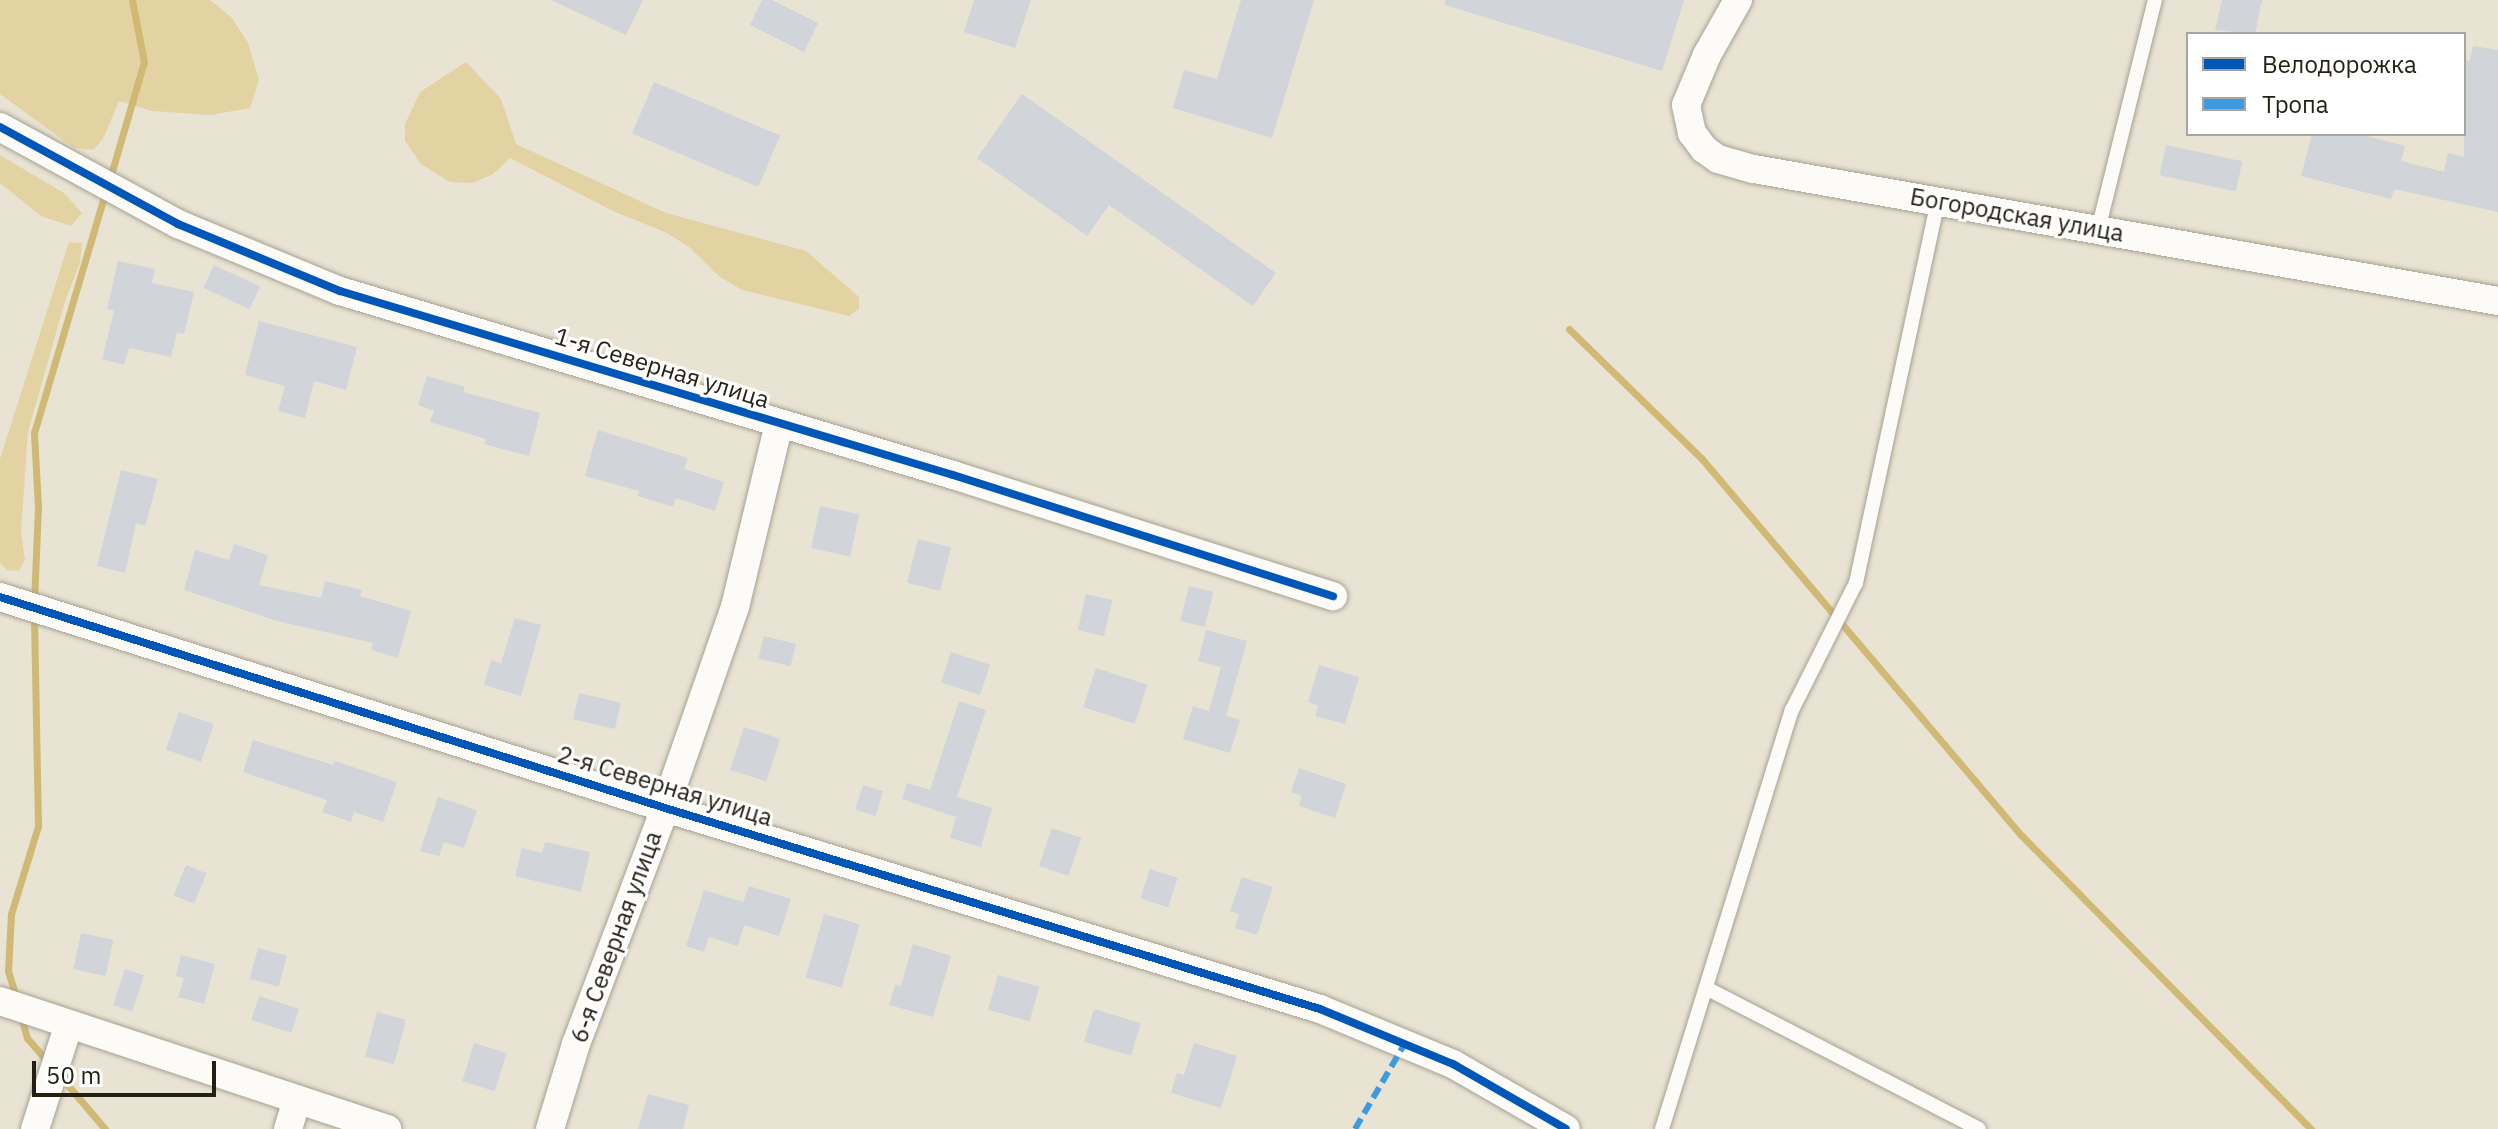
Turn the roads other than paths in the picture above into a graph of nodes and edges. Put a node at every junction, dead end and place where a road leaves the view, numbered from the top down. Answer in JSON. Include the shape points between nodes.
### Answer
{"nodes":[{"id":1,"x":1738,"y":0,"type":"edge"},
{"id":2,"x":2155,"y":0,"type":"edge"},
{"id":3,"x":0,"y":127,"type":"edge"},
{"id":4,"x":1938,"y":201,"type":"junction"},
{"id":5,"x":2098,"y":230,"type":"junction"},
{"id":6,"x":2498,"y":301,"type":"edge"},
{"id":7,"x":779,"y":424,"type":"junction"},
{"id":8,"x":1333,"y":596,"type":"dead end"},
{"id":9,"x":0,"y":597,"type":"edge"},
{"id":10,"x":665,"y":808,"type":"junction"},
{"id":11,"x":1706,"y":988,"type":"junction"},
{"id":12,"x":0,"y":1001,"type":"edge"},
{"id":13,"x":69,"y":1024,"type":"junction"},
{"id":14,"x":297,"y":1099,"type":"junction"},
{"id":15,"x":35,"y":1129,"type":"edge"},
{"id":16,"x":288,"y":1129,"type":"edge"},
{"id":17,"x":387,"y":1129,"type":"edge"},
{"id":18,"x":550,"y":1129,"type":"edge"},
{"id":19,"x":1566,"y":1129,"type":"edge"},
{"id":20,"x":1662,"y":1129,"type":"edge"},
{"id":21,"x":1979,"y":1129,"type":"edge"}],
"edges":[{"from":1,"to":4,"type":"street","name":"Богородская улица","via":[[1686,105],[1686,118],[1704,149],[1718,159],[1754,169]]},
{"from":2,"to":5,"type":"lane"},
{"from":3,"to":7,"type":"street","name":"1-я Северная улица","via":[[178,224],[340,291]]},
{"from":4,"to":5,"type":"street","name":"Богородская улица"},
{"from":4,"to":11,"type":"lane","via":[[1856,583],[1792,710]]},
{"from":5,"to":6,"type":"street","name":"Богородская улица"},
{"from":7,"to":8,"type":"street","name":"1-я Северная улица"},
{"from":7,"to":10,"type":"street","name":"6-я Северная улица","via":[[735,607]]},
{"from":9,"to":10,"type":"street","name":"2-я Северная улица"},
{"from":10,"to":18,"type":"street","name":"6-я Северная улица","via":[[576,1044]]},
{"from":10,"to":19,"type":"street","name":"2-я Северная улица","via":[[1320,1009],[1453,1064]]},
{"from":11,"to":20,"type":"lane"},
{"from":11,"to":21,"type":"lane"},
{"from":12,"to":13,"type":"street"},
{"from":13,"to":14,"type":"street"},
{"from":13,"to":15,"type":"street"},
{"from":14,"to":16,"type":"street"},
{"from":14,"to":17,"type":"street"}]}
